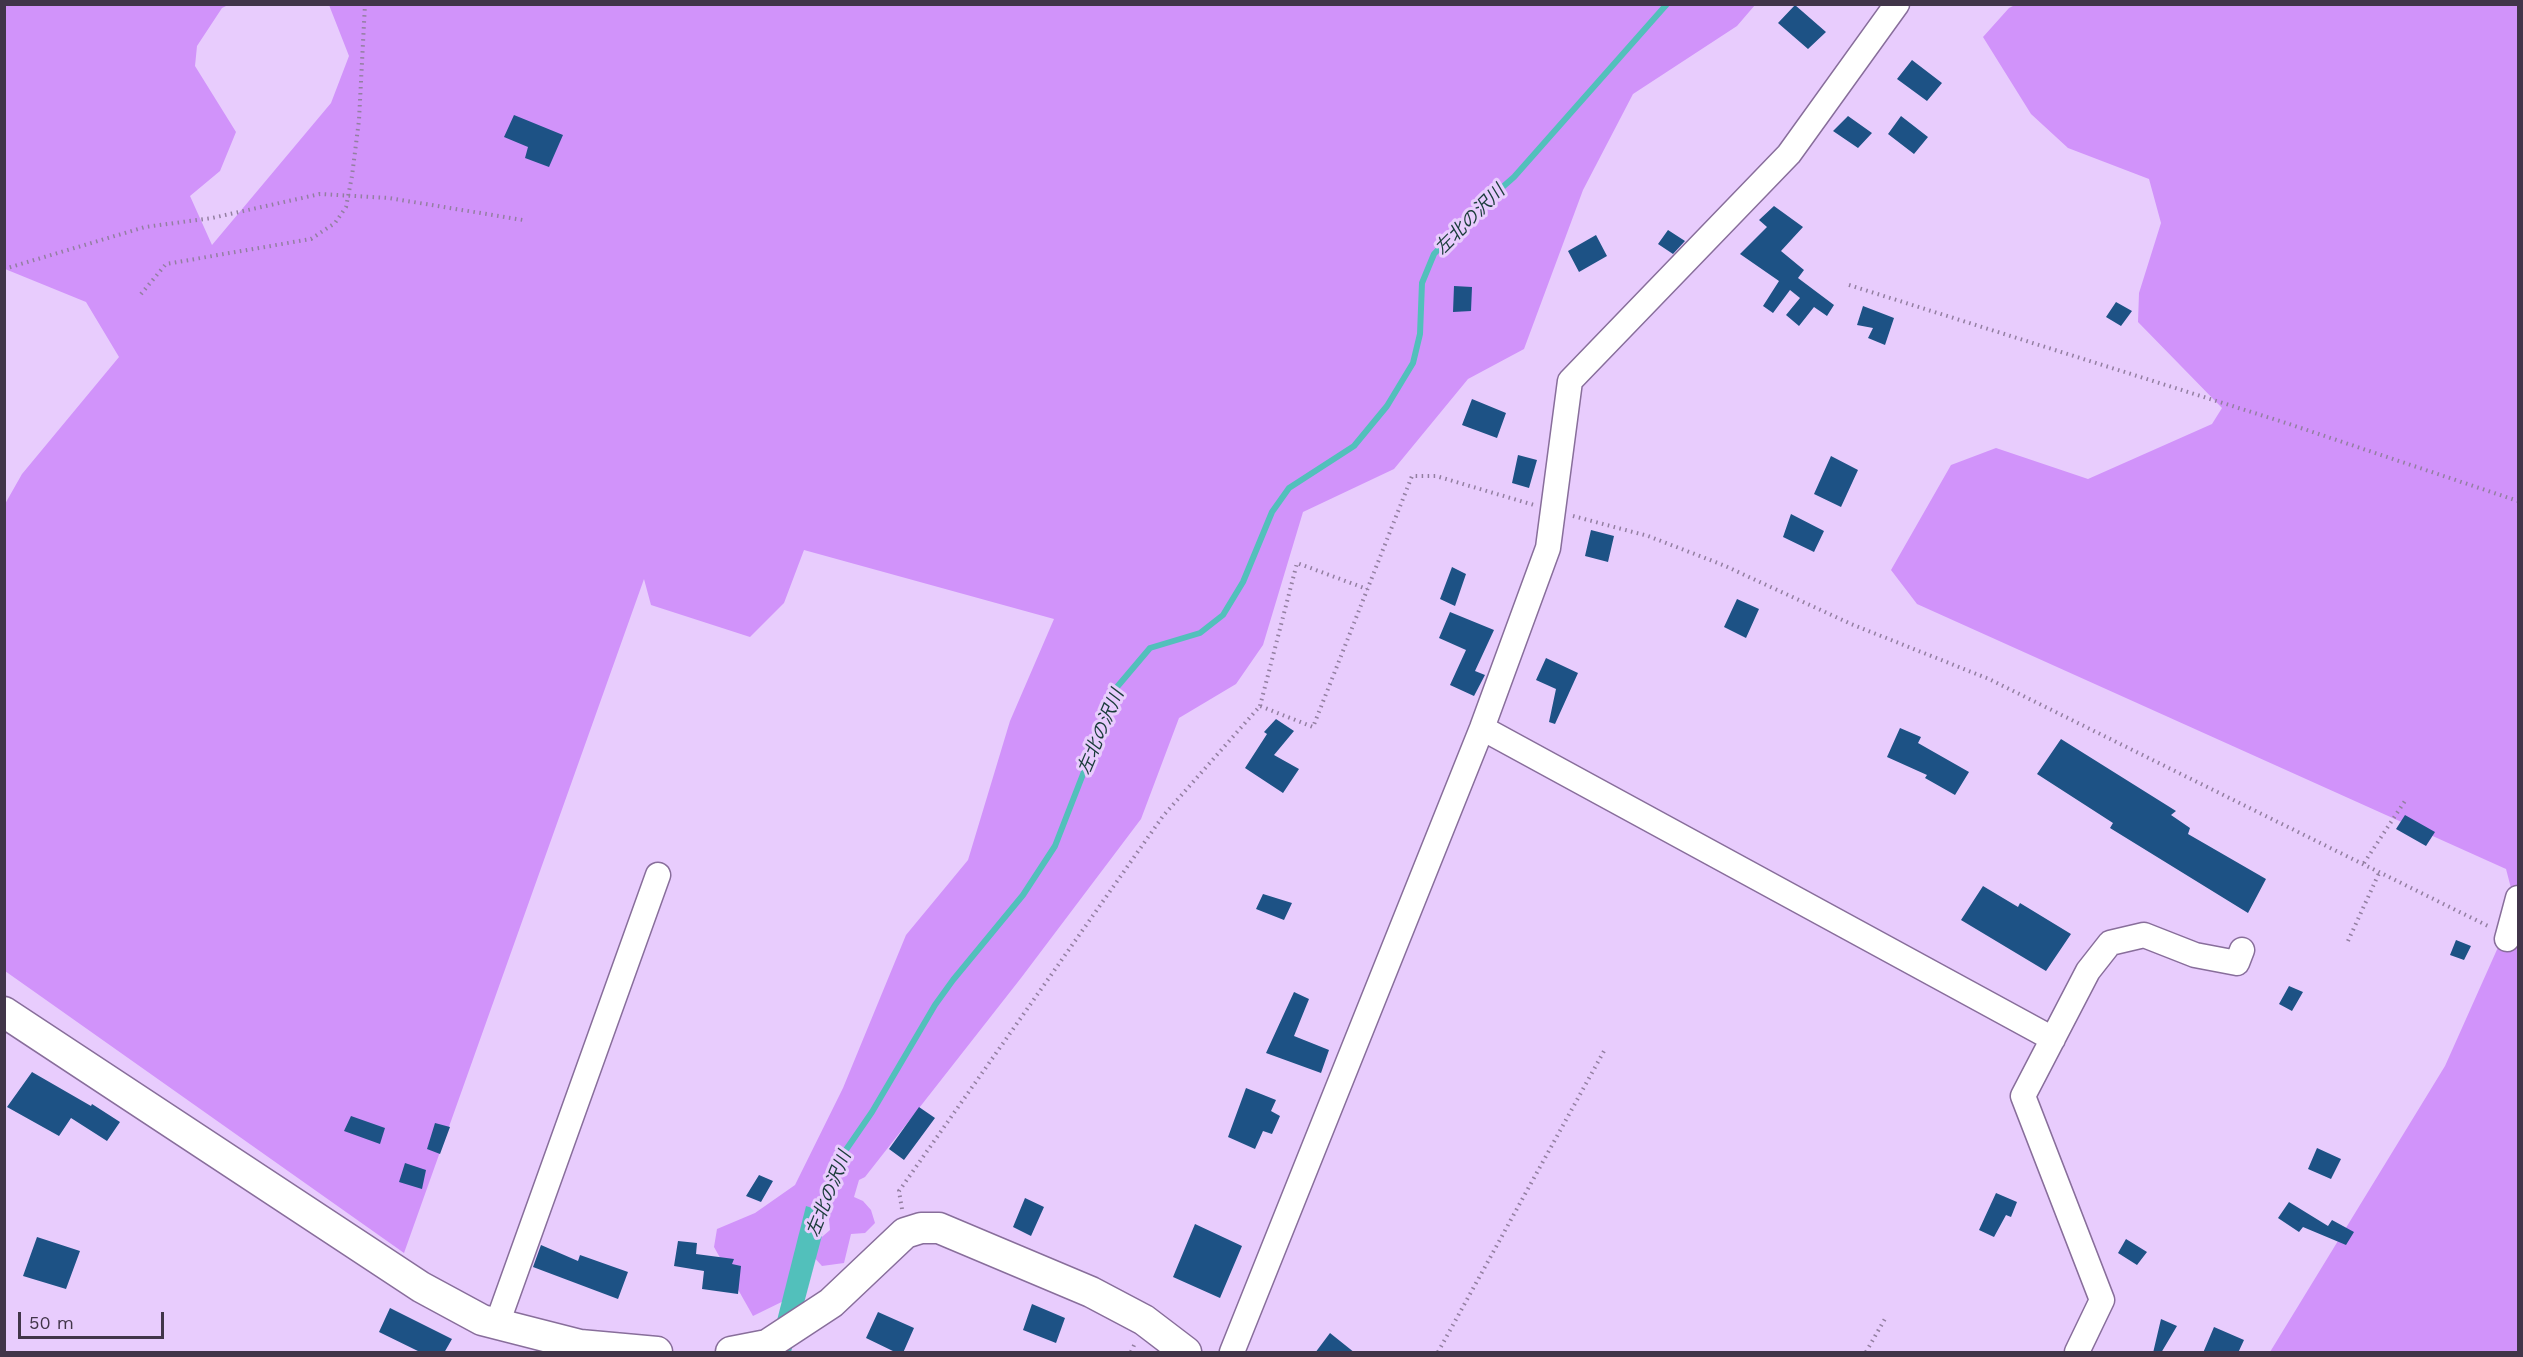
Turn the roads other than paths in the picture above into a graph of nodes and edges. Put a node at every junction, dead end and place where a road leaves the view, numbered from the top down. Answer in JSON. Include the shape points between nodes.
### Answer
{"nodes":[{"id":1,"x":1897,"y":4,"type":"edge"},
{"id":2,"x":1482,"y":728,"type":"junction"},
{"id":3,"x":658,"y":875,"type":"dead end"},
{"id":4,"x":2518,"y":898,"type":"edge"},
{"id":5,"x":2500,"y":934,"type":"road end"},
{"id":6,"x":2242,"y":950,"type":"dead end"},
{"id":7,"x":4,"y":1012,"type":"edge"},
{"id":8,"x":2053,"y":1039,"type":"junction"},
{"id":9,"x":497,"y":1324,"type":"junction"},
{"id":10,"x":655,"y":1352,"type":"edge"},
{"id":11,"x":731,"y":1353,"type":"edge"},
{"id":12,"x":1186,"y":1353,"type":"edge"},
{"id":13,"x":1232,"y":1353,"type":"edge"},
{"id":14,"x":2077,"y":1353,"type":"edge"}],
"edges":[{"from":1,"to":2,"type":"street","via":[[1789,154],[1570,381],[1548,548]]},
{"from":2,"to":8,"type":"street"},
{"from":2,"to":13,"type":"street"},
{"from":3,"to":9,"type":"street"},
{"from":4,"to":5,"type":"street"},
{"from":6,"to":8,"type":"street","via":[[2237,963],[2195,955],[2144,935],[2110,943],[2088,971]]},
{"from":7,"to":9,"type":"street","via":[[421,1287]]},
{"from":8,"to":14,"type":"street","via":[[2023,1096],[2102,1300]]},
{"from":9,"to":10,"type":"street","via":[[580,1345]]},
{"from":11,"to":12,"type":"street","via":[[772,1342],[831,1303],[905,1233],[939,1228],[1080,1287],[1144,1320]]}]}
